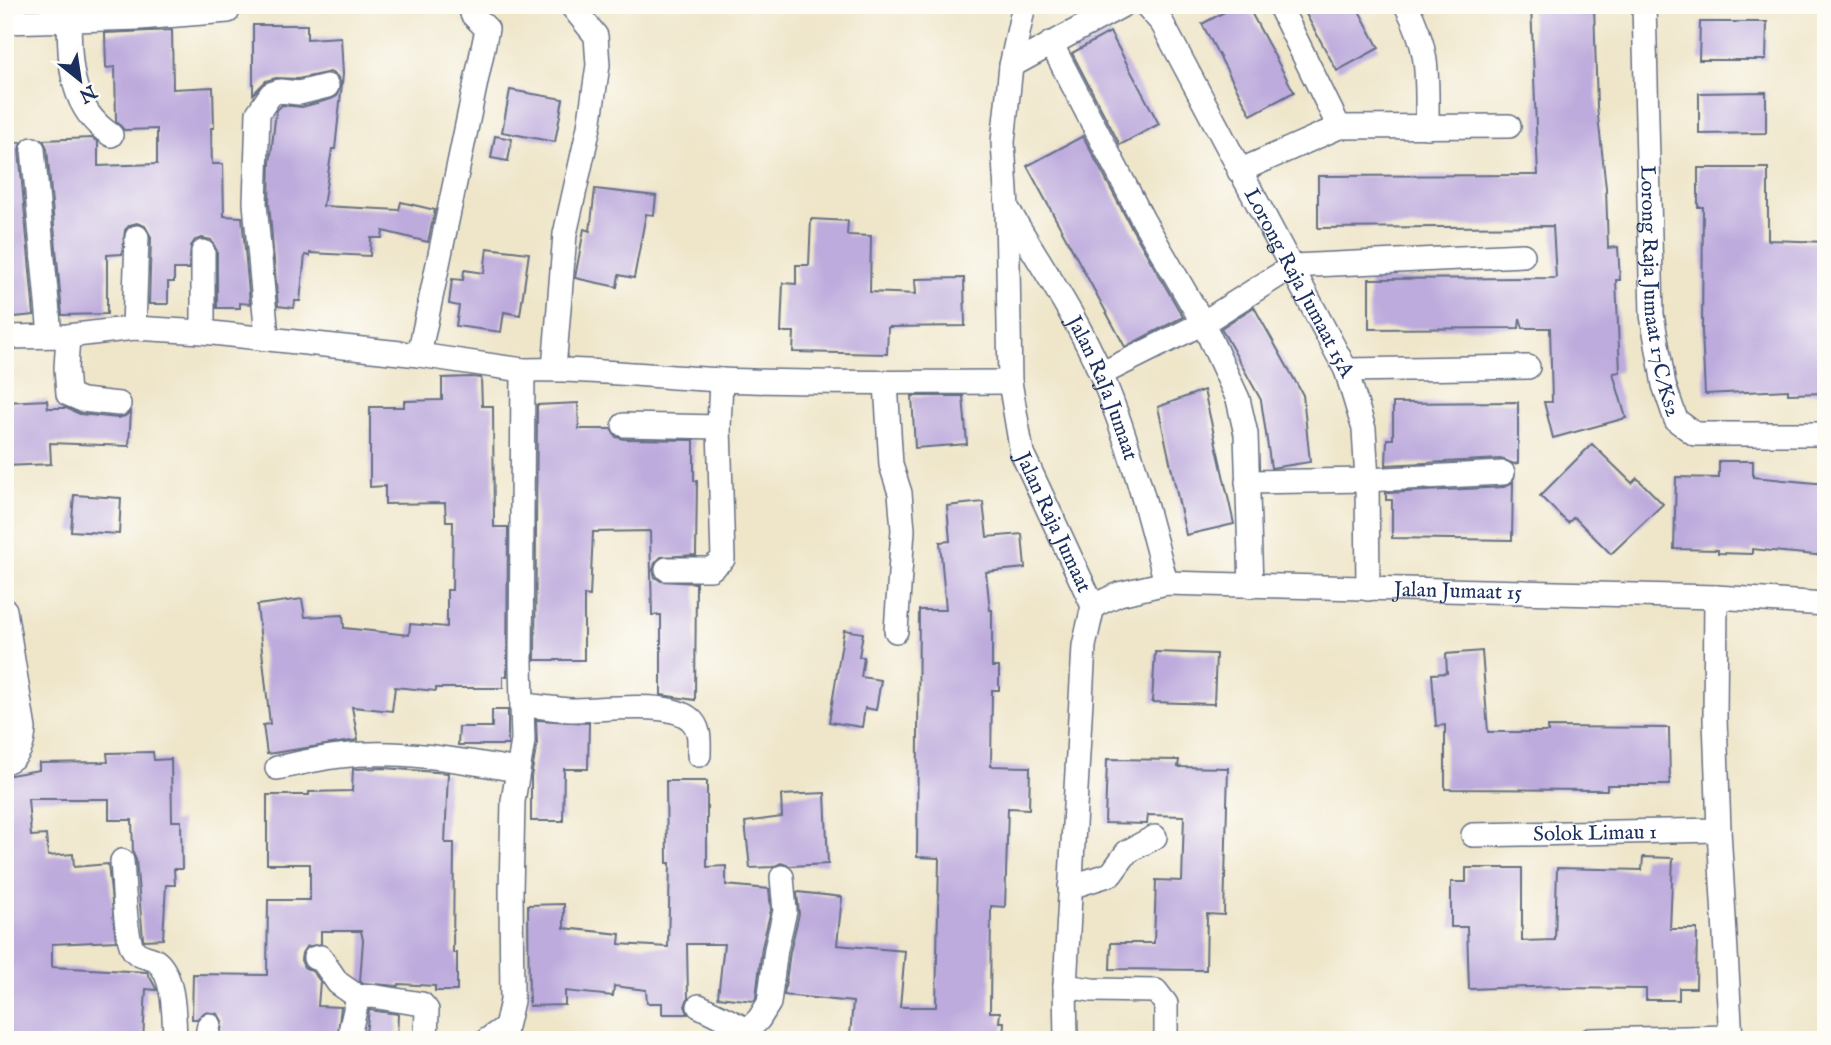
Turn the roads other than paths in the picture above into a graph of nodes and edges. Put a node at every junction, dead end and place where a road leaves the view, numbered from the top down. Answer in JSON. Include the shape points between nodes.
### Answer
{"nodes":[{"id":1,"x":471,"y":5,"type":"edge"},
{"id":2,"x":1024,"y":5,"type":"edge"},
{"id":3,"x":1123,"y":5,"type":"edge"},
{"id":4,"x":1146,"y":5,"type":"edge"},
{"id":5,"x":1279,"y":5,"type":"edge"},
{"id":6,"x":1406,"y":5,"type":"edge"},
{"id":7,"x":1644,"y":5,"type":"edge"},
{"id":8,"x":584,"y":10,"type":"edge"},
{"id":9,"x":228,"y":11,"type":"dead end"},
{"id":10,"x":69,"y":20,"type":"junction"},
{"id":11,"x":5,"y":22,"type":"edge"},
{"id":12,"x":1051,"y":43,"type":"junction"},
{"id":13,"x":1011,"y":66,"type":"junction"},
{"id":14,"x":327,"y":86,"type":"dead end"},
{"id":15,"x":1509,"y":126,"type":"dead end"},
{"id":16,"x":1339,"y":127,"type":"junction"},
{"id":17,"x":1427,"y":127,"type":"junction"},
{"id":18,"x":111,"y":135,"type":"dead end"},
{"id":19,"x":33,"y":149,"type":"dead end"},
{"id":20,"x":1239,"y":171,"type":"junction"},
{"id":21,"x":1007,"y":208,"type":"junction"},
{"id":22,"x":137,"y":237,"type":"dead end"},
{"id":23,"x":203,"y":252,"type":"dead end"},
{"id":24,"x":1523,"y":255,"type":"dead end"},
{"id":25,"x":1293,"y":266,"type":"junction"},
{"id":26,"x":1203,"y":323,"type":"junction"},
{"id":27,"x":134,"y":328,"type":"junction"},
{"id":28,"x":203,"y":332,"type":"junction"},
{"id":29,"x":59,"y":335,"type":"junction"},
{"id":30,"x":5,"y":337,"type":"edge"},
{"id":31,"x":267,"y":337,"type":"junction"},
{"id":32,"x":419,"y":355,"type":"junction"},
{"id":33,"x":1528,"y":367,"type":"dead end"},
{"id":34,"x":554,"y":369,"type":"junction"},
{"id":35,"x":523,"y":370,"type":"junction"},
{"id":36,"x":1346,"y":370,"type":"junction"},
{"id":37,"x":1101,"y":374,"type":"junction"},
{"id":38,"x":1010,"y":382,"type":"junction"},
{"id":39,"x":889,"y":386,"type":"junction"},
{"id":40,"x":720,"y":403,"type":"junction"},
{"id":41,"x":118,"y":404,"type":"dead end"},
{"id":42,"x":624,"y":425,"type":"dead end"},
{"id":43,"x":1826,"y":434,"type":"edge"},
{"id":44,"x":1503,"y":473,"type":"dead end"},
{"id":45,"x":1367,"y":480,"type":"junction"},
{"id":46,"x":1247,"y":482,"type":"junction"},
{"id":47,"x":667,"y":569,"type":"dead end"},
{"id":48,"x":1166,"y":583,"type":"junction"},
{"id":49,"x":1251,"y":586,"type":"junction"},
{"id":50,"x":1368,"y":589,"type":"junction"},
{"id":51,"x":1716,"y":597,"type":"junction"},
{"id":52,"x":1826,"y":604,"type":"edge"},
{"id":53,"x":1093,"y":606,"type":"junction"},
{"id":54,"x":5,"y":610,"type":"edge"},
{"id":55,"x":896,"y":631,"type":"dead end"},
{"id":56,"x":522,"y":705,"type":"junction"},
{"id":57,"x":699,"y":755,"type":"dead end"},
{"id":58,"x":5,"y":762,"type":"edge"},
{"id":59,"x":277,"y":768,"type":"dead end"},
{"id":60,"x":517,"y":770,"type":"junction"},
{"id":61,"x":1719,"y":830,"type":"junction"},
{"id":62,"x":1473,"y":835,"type":"dead end"},
{"id":63,"x":1155,"y":837,"type":"dead end"},
{"id":64,"x":122,"y":861,"type":"dead end"},
{"id":65,"x":782,"y":877,"type":"dead end"},
{"id":66,"x":1070,"y":887,"type":"junction"},
{"id":67,"x":315,"y":958,"type":"dead end"},
{"id":68,"x":1065,"y":986,"type":"junction"},
{"id":69,"x":358,"y":997,"type":"junction"},
{"id":70,"x":699,"y":1006,"type":"dead end"},
{"id":71,"x":747,"y":1035,"type":"edge"},
{"id":72,"x":1731,"y":1038,"type":"edge"},
{"id":73,"x":175,"y":1040,"type":"edge"},
{"id":74,"x":351,"y":1040,"type":"edge"},
{"id":75,"x":426,"y":1040,"type":"edge"},
{"id":76,"x":487,"y":1040,"type":"edge"},
{"id":77,"x":1066,"y":1040,"type":"edge"},
{"id":78,"x":1166,"y":1040,"type":"edge"},
{"id":79,"x":1590,"y":1040,"type":"edge"}],
"edges":[{"from":1,"to":32,"type":"street","via":[[472,14],[487,29]]},
{"from":2,"to":13,"type":"street","name":"Jalan Raja Jumaat"},
{"from":3,"to":12,"type":"street"},
{"from":4,"to":20,"type":"street","name":"Lorong Raja Jumaat 15A","via":[[1162,23]]},
{"from":5,"to":16,"type":"street"},
{"from":6,"to":17,"type":"street","via":[[1427,60]]},
{"from":7,"to":43,"type":"street","name":"Lorong Raja Jumaat 17C/Ks2","via":[[1652,315],[1664,385],[1676,420],[1695,435]]},
{"from":8,"to":34,"type":"street","via":[[596,36],[598,65],[565,234]]},
{"from":9,"to":10,"type":"street"},
{"from":10,"to":11,"type":"street"},
{"from":10,"to":18,"type":"street","via":[[77,93],[96,125]]},
{"from":12,"to":13,"type":"street"},
{"from":12,"to":26,"type":"street","via":[[1143,220]]},
{"from":13,"to":21,"type":"street","name":"Jalan Raja Jumaat","via":[[1003,142]]},
{"from":14,"to":31,"type":"street","via":[[271,94],[258,113],[256,203]]},
{"from":15,"to":17,"type":"street"},
{"from":16,"to":17,"type":"street"},
{"from":16,"to":20,"type":"street"},
{"from":19,"to":29,"type":"street"},
{"from":20,"to":25,"type":"street","name":"Lorong Raja Jumaat 15A"},
{"from":21,"to":37,"type":"street","name":"Jalan RaJa Jumaat"},
{"from":21,"to":38,"type":"street","name":"Jalan Raja Jumaat"},
{"from":22,"to":27,"type":"street"},
{"from":23,"to":28,"type":"street"},
{"from":24,"to":25,"type":"street"},
{"from":25,"to":26,"type":"street"},
{"from":25,"to":36,"type":"street","name":"Lorong Raja Jumaat 15A"},
{"from":26,"to":37,"type":"street"},
{"from":26,"to":46,"type":"street","via":[[1238,399],[1246,434]]},
{"from":27,"to":28,"type":"street"},
{"from":27,"to":29,"type":"street"},
{"from":28,"to":31,"type":"street"},
{"from":29,"to":30,"type":"street"},
{"from":29,"to":41,"type":"street","via":[[68,394]]},
{"from":31,"to":32,"type":"street"},
{"from":32,"to":35,"type":"street"},
{"from":33,"to":36,"type":"street"},
{"from":34,"to":35,"type":"street"},
{"from":34,"to":40,"type":"street"},
{"from":35,"to":56,"type":"street"},
{"from":36,"to":45,"type":"street","name":"Lorong Raja Jumaat 15A","via":[[1364,429]]},
{"from":37,"to":48,"type":"street","name":"Jalan RaJa Jumaat","via":[[1144,497]]},
{"from":38,"to":39,"type":"street"},
{"from":38,"to":53,"type":"street","name":"Jalan Raja Jumaat","via":[[1022,453]]},
{"from":39,"to":40,"type":"street"},
{"from":39,"to":55,"type":"street","via":[[891,465],[900,493],[903,530]]},
{"from":40,"to":42,"type":"street"},
{"from":40,"to":47,"type":"street","via":[[723,559],[711,569]]},
{"from":44,"to":45,"type":"street"},
{"from":45,"to":46,"type":"street"},
{"from":45,"to":50,"type":"street","name":"Lorong Raja Jumaat 15A"},
{"from":46,"to":49,"type":"street"},
{"from":48,"to":49,"type":"street","name":"Jalan Jumaat 15"},
{"from":48,"to":53,"type":"street","name":"Jalan Jumaat 15","via":[[1119,594]]},
{"from":49,"to":50,"type":"street","name":"Jalan Jumaat 15"},
{"from":50,"to":51,"type":"street","name":"Jalan Jumaat 15"},
{"from":51,"to":52,"type":"street","name":"Jalan Jumaat 15"},
{"from":51,"to":61,"type":"street"},
{"from":53,"to":66,"type":"street","name":"Jalan Raja Jumaat","via":[[1084,646]]},
{"from":54,"to":58,"type":"street","via":[[24,729],[19,753]]},
{"from":56,"to":57,"type":"street","via":[[568,710],[654,708],[680,713],[692,719],[699,733]]},
{"from":56,"to":60,"type":"street","via":[[523,741]]},
{"from":59,"to":60,"type":"street","via":[[341,756],[387,755],[439,757]]},
{"from":60,"to":76,"type":"street","via":[[511,879],[512,1001],[506,1027]]},
{"from":61,"to":62,"type":"street","name":"Solok Limau 1"},
{"from":61,"to":72,"type":"street"},
{"from":63,"to":66,"type":"street","via":[[1127,852],[1111,874]]},
{"from":64,"to":73,"type":"street","via":[[128,936],[133,949],[162,968],[172,996]]},
{"from":65,"to":71,"type":"street","via":[[785,911],[769,1003]]},
{"from":66,"to":68,"type":"street","name":"Jalan Raja Jumaat"},
{"from":67,"to":69,"type":"street","via":[[320,957],[338,983]]},
{"from":68,"to":77,"type":"street","name":"Jalan Raja Jumaat"},
{"from":68,"to":78,"type":"street","via":[[1156,992],[1166,1004]]},
{"from":69,"to":74,"type":"street"},
{"from":69,"to":75,"type":"street","via":[[422,1004],[427,1010]]},
{"from":70,"to":71,"type":"street"},
{"from":72,"to":79,"type":"street"}]}
